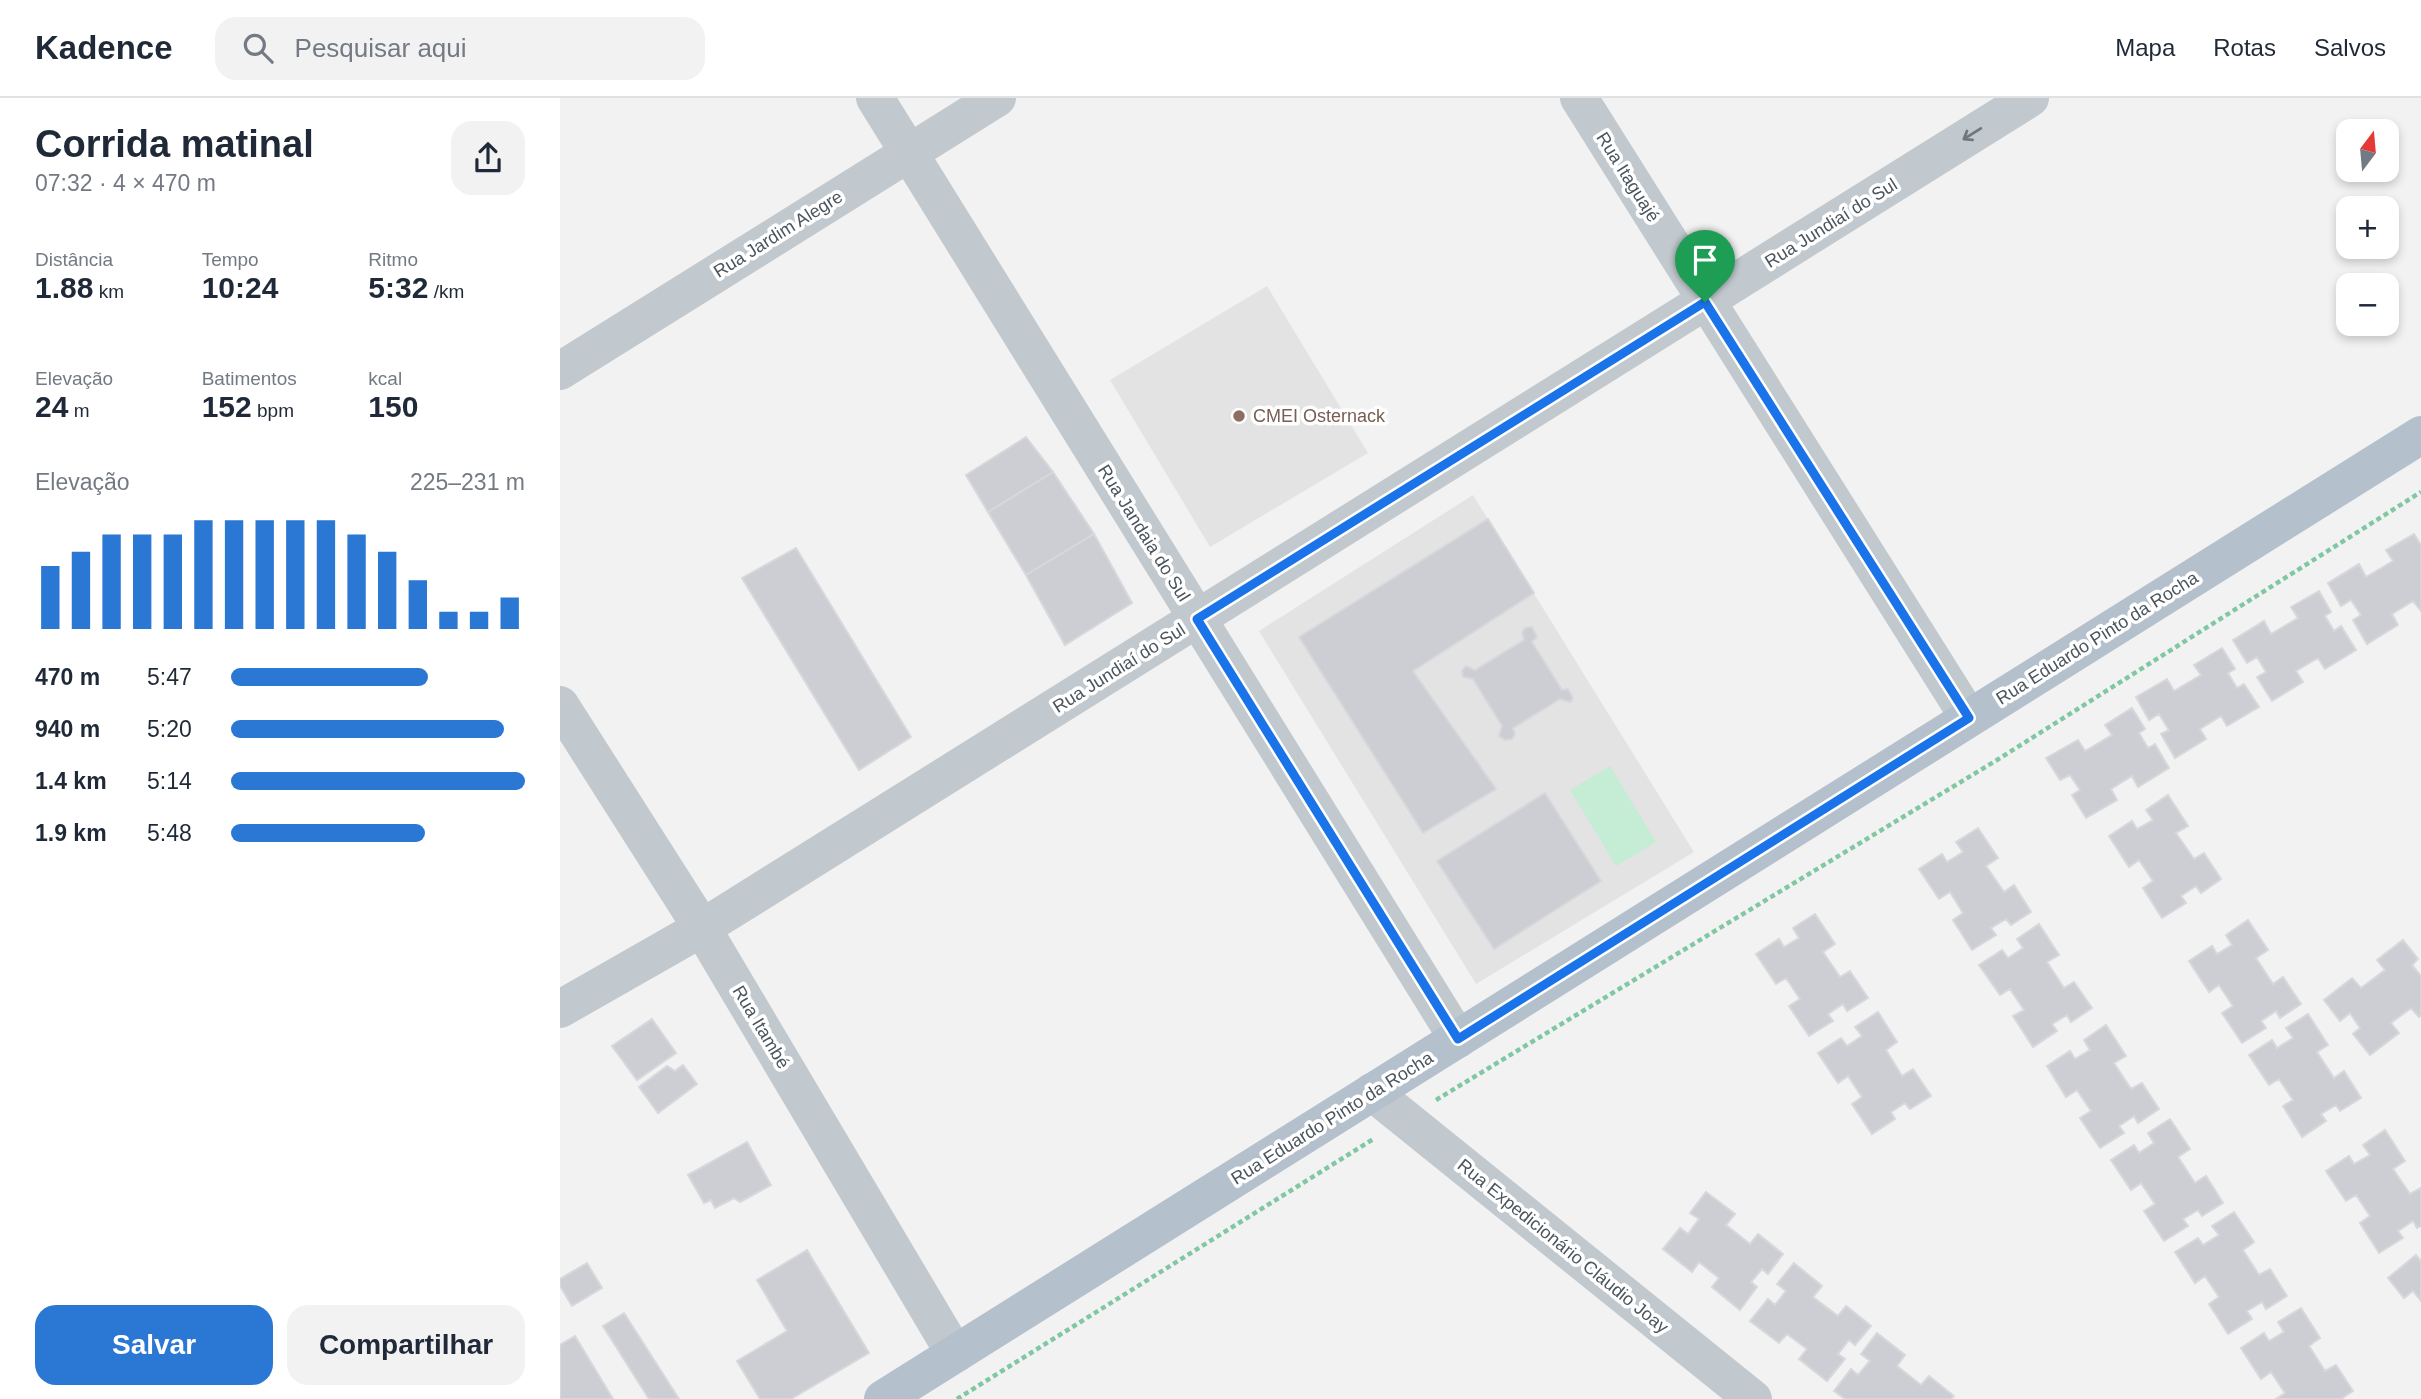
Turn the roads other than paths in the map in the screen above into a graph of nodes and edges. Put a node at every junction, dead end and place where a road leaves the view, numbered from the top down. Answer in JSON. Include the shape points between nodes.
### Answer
{"nodes":[{"id":1,"x":875,"y":98,"type":"edge"},
{"id":2,"x":997,"y":98,"type":"edge"},
{"id":3,"x":1579,"y":98,"type":"edge"},
{"id":4,"x":2030,"y":98,"type":"edge"},
{"id":5,"x":909,"y":152,"type":"junction"},
{"id":6,"x":1705,"y":302,"type":"junction"},
{"id":7,"x":560,"y":371,"type":"edge"},
{"id":8,"x":2421,"y":435,"type":"edge"},
{"id":9,"x":1197,"y":619,"type":"junction"},
{"id":10,"x":560,"y":705,"type":"edge"},
{"id":11,"x":1969,"y":718,"type":"junction"},
{"id":12,"x":702,"y":928,"type":"junction"},
{"id":13,"x":560,"y":1009,"type":"edge"},
{"id":14,"x":1458,"y":1039,"type":"junction"},
{"id":15,"x":1372,"y":1092,"type":"junction"},
{"id":16,"x":955,"y":1354,"type":"junction"},
{"id":17,"x":883,"y":1399,"type":"edge"},
{"id":18,"x":1753,"y":1399,"type":"edge"}],
"edges":[{"from":1,"to":5,"type":"street","name":"Rua Jandaia do Sul"},
{"from":2,"to":5,"type":"street","name":"Rua Jardim Alegre"},
{"from":3,"to":6,"type":"street","name":"Rua Itaguajé"},
{"from":4,"to":6,"type":"street","name":"Rua Jundiaí do Sul","one_way":true},
{"from":5,"to":7,"type":"street","name":"Rua Jardim Alegre"},
{"from":5,"to":9,"type":"street","name":"Rua Jandaia do Sul"},
{"from":6,"to":9,"type":"street","name":"Rua Jundiaí do Sul"},
{"from":6,"to":11,"type":"street","name":"Rua Itaguajé"},
{"from":8,"to":11,"type":"main road","name":"Rua Eduardo Pinto da Rocha"},
{"from":9,"to":12,"type":"street","name":"Rua Jundiaí do Sul"},
{"from":9,"to":14,"type":"street","name":"Rua Jandaia do Sul"},
{"from":10,"to":12,"type":"street","name":"Rua Itambé"},
{"from":11,"to":14,"type":"main road","name":"Rua Eduardo Pinto da Rocha"},
{"from":12,"to":13,"type":"street","name":"Rua Jundiaí do Sul"},
{"from":12,"to":16,"type":"street","name":"Rua Itambé"},
{"from":14,"to":15,"type":"main road","name":"Rua Eduardo Pinto da Rocha"},
{"from":15,"to":16,"type":"main road","name":"Rua Eduardo Pinto da Rocha"},
{"from":15,"to":18,"type":"street","name":"Rua Expedicionário Cláudio Joay"},
{"from":16,"to":17,"type":"main road","name":"Rua Eduardo Pinto da Rocha"}]}
